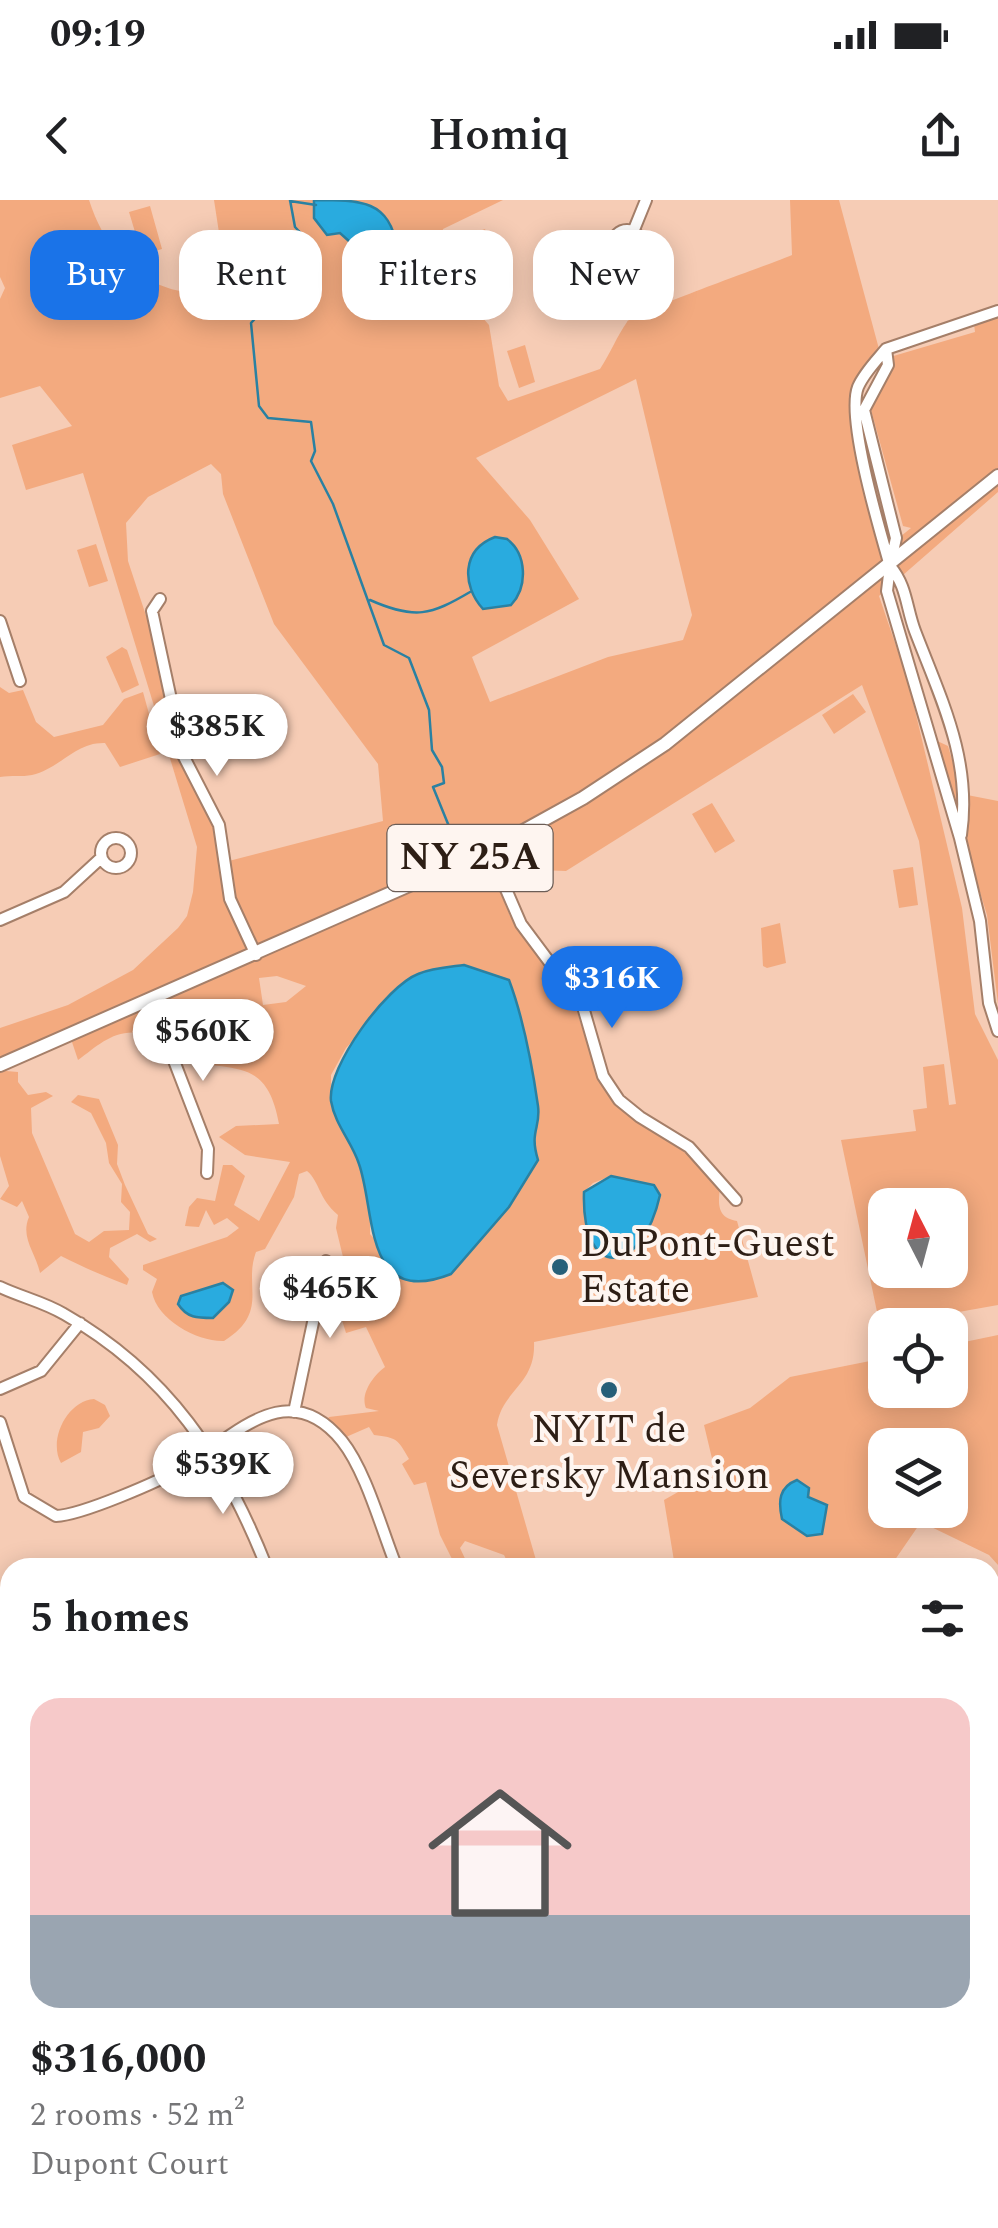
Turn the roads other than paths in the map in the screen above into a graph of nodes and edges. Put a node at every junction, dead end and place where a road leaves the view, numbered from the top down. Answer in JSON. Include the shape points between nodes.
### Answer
{"nodes":[{"id":1,"x":646,"y":200,"type":"edge"},
{"id":2,"x":634,"y":230,"type":"edge"},
{"id":3,"x":998,"y":312,"type":"edge"},
{"id":4,"x":998,"y":476,"type":"edge"},
{"id":5,"x":890,"y":566,"type":"junction"},
{"id":6,"x":160,"y":599,"type":"dead end"},
{"id":7,"x":0,"y":621,"type":"edge"},
{"id":8,"x":20,"y":681,"type":"dead end"},
{"id":9,"x":960,"y":838,"type":"junction"},
{"id":10,"x":489,"y":850,"type":"junction"},
{"id":11,"x":102,"y":858,"type":"dead end"},
{"id":12,"x":0,"y":920,"type":"edge"},
{"id":13,"x":256,"y":955,"type":"junction"},
{"id":14,"x":151,"y":1001,"type":"junction"},
{"id":15,"x":998,"y":1031,"type":"edge"},
{"id":16,"x":0,"y":1065,"type":"edge"},
{"id":17,"x":207,"y":1173,"type":"dead end"},
{"id":18,"x":736,"y":1200,"type":"dead end"},
{"id":19,"x":326,"y":1261,"type":"dead end"},
{"id":20,"x":0,"y":1287,"type":"edge"},
{"id":21,"x":80,"y":1323,"type":"junction"},
{"id":22,"x":0,"y":1389,"type":"edge"},
{"id":23,"x":294,"y":1412,"type":"junction"},
{"id":24,"x":0,"y":1422,"type":"edge"},
{"id":25,"x":208,"y":1450,"type":"junction"},
{"id":26,"x":261,"y":1558,"type":"edge"},
{"id":27,"x":393,"y":1558,"type":"edge"}],
"edges":[{"from":1,"to":2,"type":"street"},
{"from":3,"to":5,"type":"street","via":[[886,349],[866,372],[855,398]]},
{"from":4,"to":5,"type":"main road","number":"NY 25A"},
{"from":5,"to":9,"type":"street","via":[[887,592]]},
{"from":5,"to":9,"type":"street","via":[[903,582],[952,728],[964,784]]},
{"from":5,"to":10,"type":"main road","number":"NY 25A","via":[[665,744]]},
{"from":6,"to":13,"type":"street","via":[[152,610],[154,624],[183,755],[219,826],[230,899]]},
{"from":7,"to":8,"type":"street"},
{"from":9,"to":15,"type":"street"},
{"from":10,"to":13,"type":"main road","number":"NY 25A"},
{"from":10,"to":18,"type":"street","via":[[521,924],[583,1007],[611,1088],[640,1117],[689,1146]]},
{"from":11,"to":12,"type":"street","via":[[64,892]]},
{"from":13,"to":14,"type":"main road","number":"NY 25A"},
{"from":14,"to":16,"type":"main road","number":"NY 25A"},
{"from":14,"to":17,"type":"street","via":[[208,1150]]},
{"from":19,"to":23,"type":"street"},
{"from":20,"to":21,"type":"street"},
{"from":21,"to":22,"type":"street","via":[[41,1371]]},
{"from":21,"to":25,"type":"street","via":[[154,1377]]},
{"from":23,"to":25,"type":"street","via":[[254,1418]]},
{"from":23,"to":27,"type":"street","via":[[342,1442]]},
{"from":24,"to":25,"type":"street","via":[[24,1497],[56,1516],[168,1476]]},
{"from":25,"to":26,"type":"street"}]}
